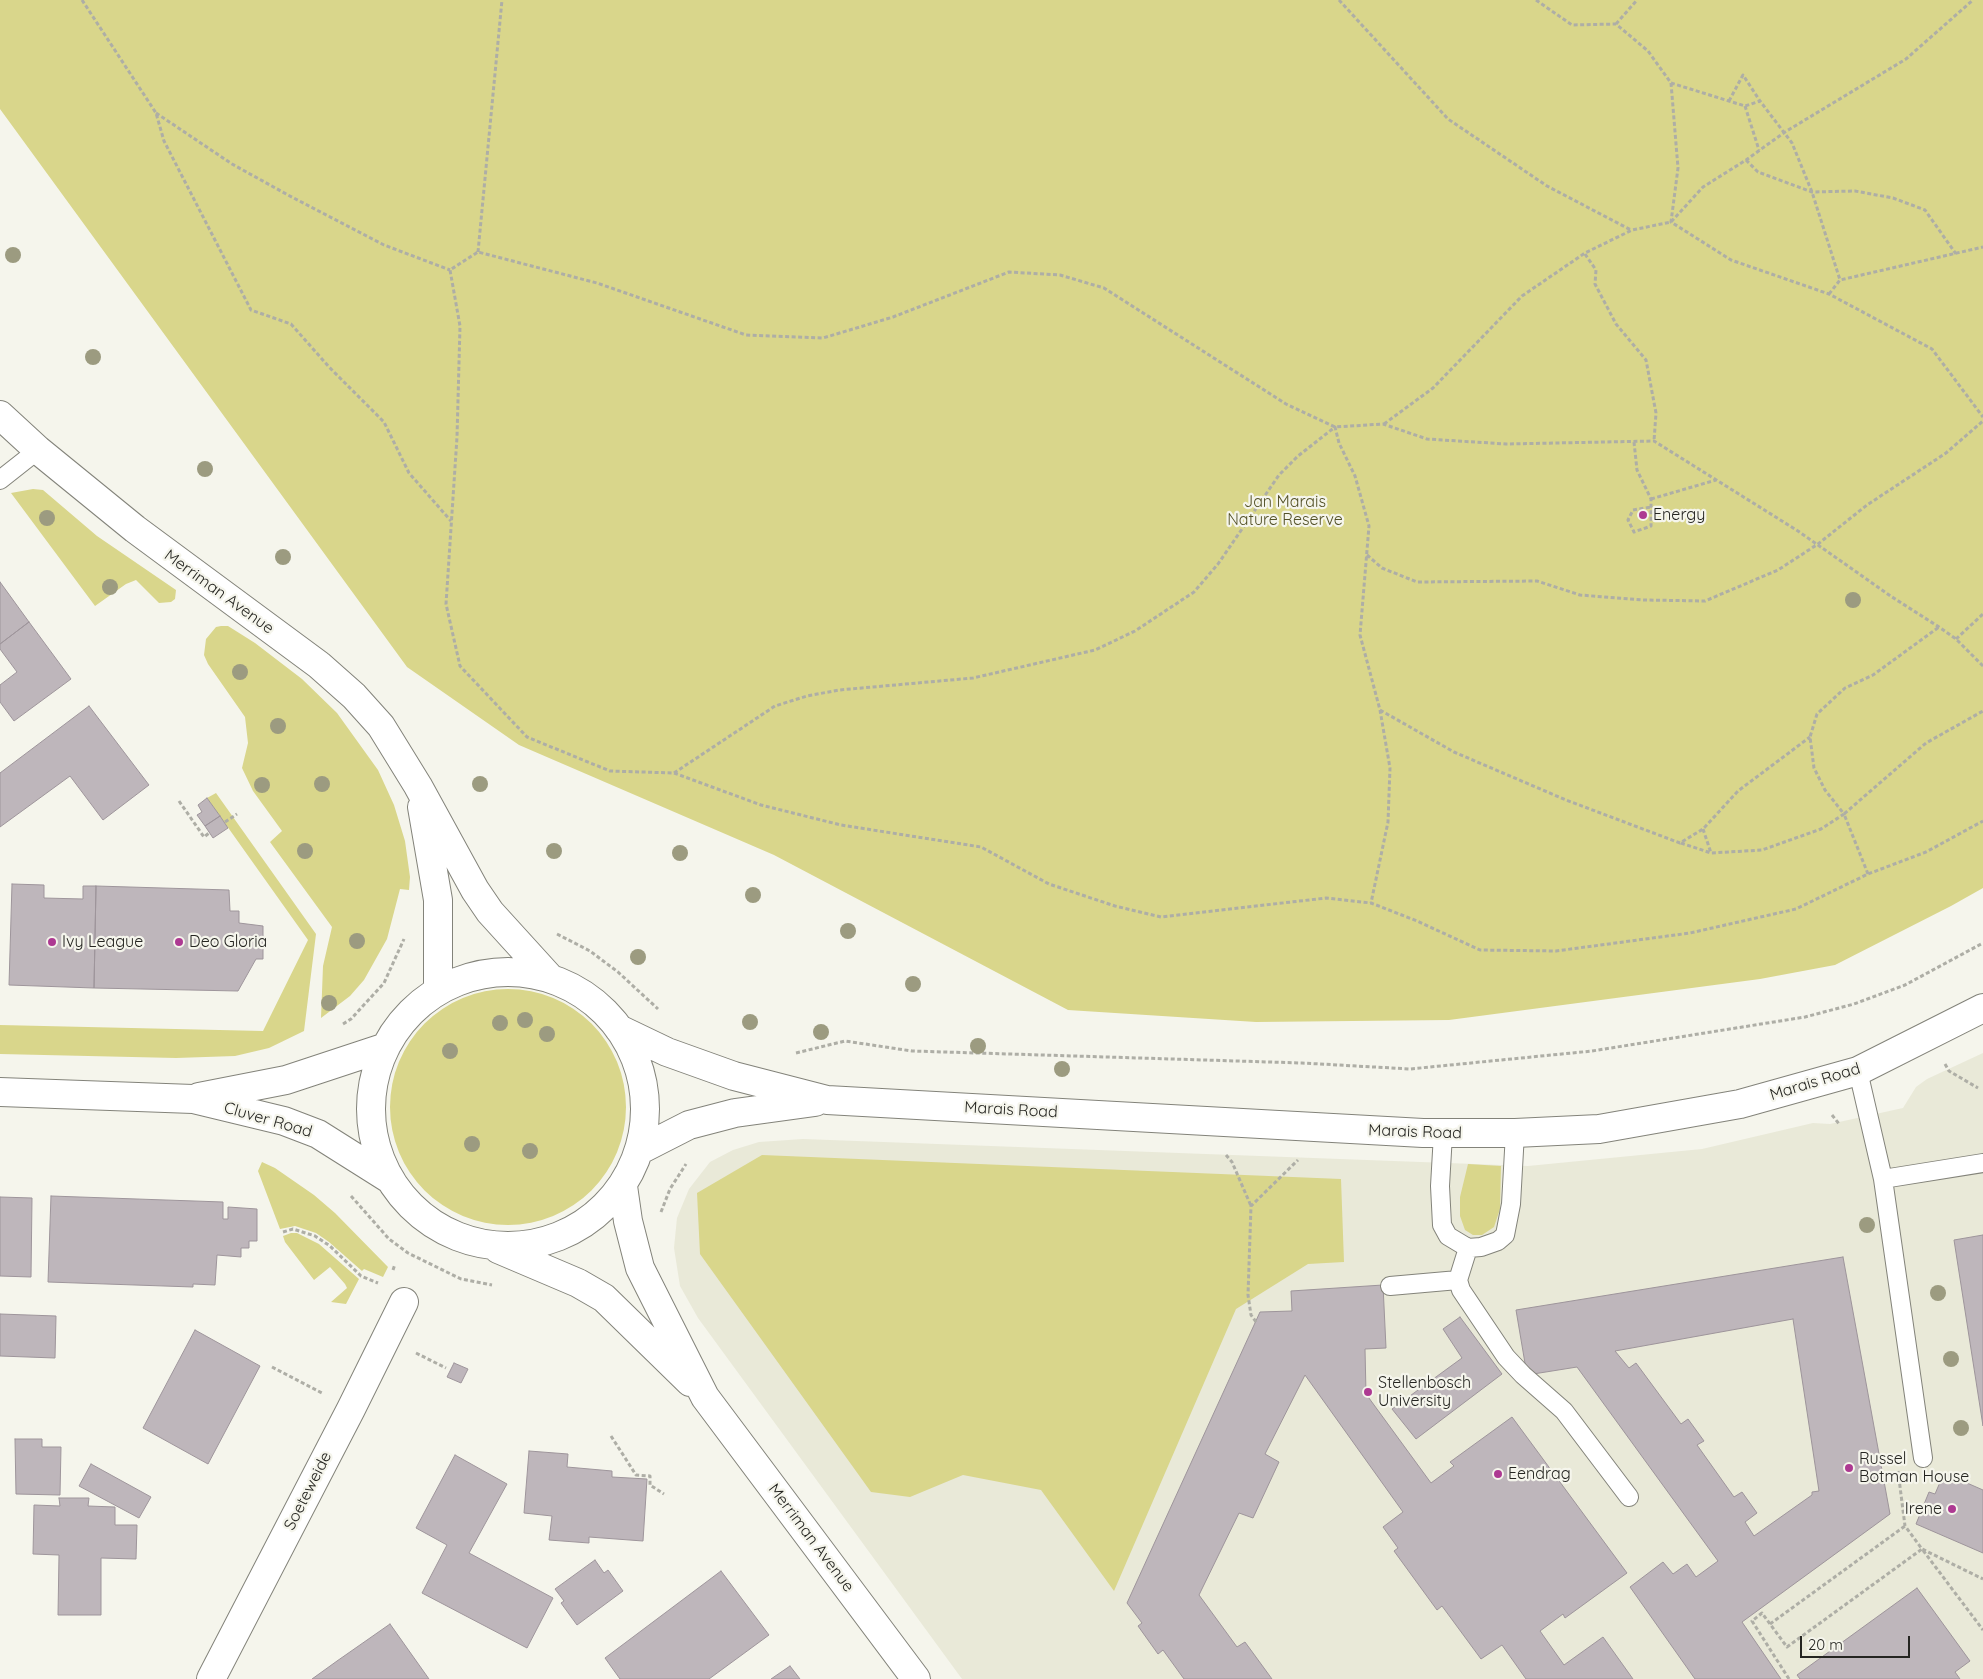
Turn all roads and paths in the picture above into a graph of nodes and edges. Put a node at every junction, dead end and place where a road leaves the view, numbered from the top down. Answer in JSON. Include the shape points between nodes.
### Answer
{"nodes":[{"id":1,"x":82,"y":0,"type":"edge"},
{"id":2,"x":502,"y":0,"type":"edge"},
{"id":3,"x":1338,"y":0,"type":"edge"},
{"id":4,"x":1536,"y":0,"type":"edge"},
{"id":5,"x":1637,"y":0,"type":"edge"},
{"id":6,"x":1973,"y":0,"type":"edge"},
{"id":7,"x":1616,"y":24,"type":"junction"},
{"id":8,"x":1671,"y":83,"type":"junction"},
{"id":9,"x":1729,"y":101,"type":"junction"},
{"id":10,"x":1760,"y":101,"type":"junction"},
{"id":11,"x":1744,"y":106,"type":"junction"},
{"id":12,"x":156,"y":113,"type":"junction"},
{"id":13,"x":1785,"y":132,"type":"junction"},
{"id":14,"x":1759,"y":151,"type":"junction"},
{"id":15,"x":1746,"y":160,"type":"junction"},
{"id":16,"x":1812,"y":192,"type":"junction"},
{"id":17,"x":1671,"y":222,"type":"junction"},
{"id":18,"x":1632,"y":230,"type":"junction"},
{"id":19,"x":1983,"y":247,"type":"edge"},
{"id":20,"x":478,"y":252,"type":"junction"},
{"id":21,"x":1585,"y":253,"type":"junction"},
{"id":22,"x":1956,"y":254,"type":"junction"},
{"id":23,"x":450,"y":270,"type":"junction"},
{"id":24,"x":1840,"y":280,"type":"junction"},
{"id":25,"x":1829,"y":294,"type":"junction"},
{"id":26,"x":1,"y":418,"type":"edge"},
{"id":27,"x":1983,"y":419,"type":"edge"},
{"id":28,"x":1383,"y":424,"type":"junction"},
{"id":29,"x":1335,"y":427,"type":"junction"},
{"id":30,"x":1654,"y":441,"type":"junction"},
{"id":31,"x":1634,"y":442,"type":"junction"},
{"id":32,"x":38,"y":450,"type":"junction"},
{"id":33,"x":0,"y":480,"type":"edge"},
{"id":34,"x":1717,"y":480,"type":"junction"},
{"id":35,"x":1651,"y":499,"type":"junction"},
{"id":36,"x":1652,"y":506,"type":"junction"},
{"id":37,"x":451,"y":521,"type":"junction"},
{"id":38,"x":1818,"y":544,"type":"junction"},
{"id":39,"x":1367,"y":554,"type":"junction"},
{"id":40,"x":1983,"y":614,"type":"edge"},
{"id":41,"x":1939,"y":626,"type":"junction"},
{"id":42,"x":1956,"y":638,"type":"junction"},
{"id":43,"x":1983,"y":666,"type":"edge"},
{"id":44,"x":1380,"y":710,"type":"junction"},
{"id":45,"x":1983,"y":711,"type":"edge"},
{"id":46,"x":1810,"y":737,"type":"junction"},
{"id":47,"x":674,"y":773,"type":"junction"},
{"id":48,"x":418,"y":786,"type":"junction"},
{"id":49,"x":179,"y":801,"type":"dead end"},
{"id":50,"x":237,"y":814,"type":"dead end"},
{"id":51,"x":1844,"y":814,"type":"junction"},
{"id":52,"x":1983,"y":821,"type":"edge"},
{"id":53,"x":225,"y":822,"type":"dead end"},
{"id":54,"x":1703,"y":829,"type":"junction"},
{"id":55,"x":209,"y":833,"type":"dead end"},
{"id":56,"x":1680,"y":843,"type":"junction"},
{"id":57,"x":1711,"y":853,"type":"junction"},
{"id":58,"x":1868,"y":874,"type":"junction"},
{"id":59,"x":1371,"y":904,"type":"junction"},
{"id":60,"x":552,"y":931,"type":"dead end"},
{"id":61,"x":406,"y":934,"type":"dead end"},
{"id":62,"x":1983,"y":943,"type":"edge"},
{"id":63,"x":550,"y":978,"type":"junction"},
{"id":64,"x":438,"y":991,"type":"junction"},
{"id":65,"x":1983,"y":1008,"type":"edge"},
{"id":66,"x":662,"y":1013,"type":"dead end"},
{"id":67,"x":337,"y":1029,"type":"dead end"},
{"id":68,"x":619,"y":1029,"type":"junction"},
{"id":69,"x":386,"y":1047,"type":"junction"},
{"id":70,"x":796,"y":1053,"type":"dead end"},
{"id":71,"x":1944,"y":1063,"type":"dead end"},
{"id":72,"x":1858,"y":1071,"type":"junction"},
{"id":73,"x":1978,"y":1088,"type":"dead end"},
{"id":74,"x":0,"y":1092,"type":"edge"},
{"id":75,"x":193,"y":1099,"type":"junction"},
{"id":76,"x":827,"y":1100,"type":"junction"},
{"id":77,"x":1515,"y":1133,"type":"junction"},
{"id":78,"x":1443,"y":1134,"type":"junction"},
{"id":79,"x":1221,"y":1149,"type":"dead end"},
{"id":80,"x":640,"y":1150,"type":"junction"},
{"id":81,"x":1299,"y":1159,"type":"dead end"},
{"id":82,"x":688,"y":1162,"type":"dead end"},
{"id":83,"x":1983,"y":1163,"type":"edge"},
{"id":84,"x":1882,"y":1179,"type":"junction"},
{"id":85,"x":391,"y":1180,"type":"junction"},
{"id":86,"x":623,"y":1186,"type":"junction"},
{"id":87,"x":347,"y":1194,"type":"dead end"},
{"id":88,"x":1251,"y":1206,"type":"junction"},
{"id":89,"x":660,"y":1220,"type":"dead end"},
{"id":90,"x":284,"y":1232,"type":"dead end"},
{"id":91,"x":491,"y":1246,"type":"junction"},
{"id":92,"x":1468,"y":1248,"type":"junction"},
{"id":93,"x":1458,"y":1280,"type":"junction"},
{"id":94,"x":500,"y":1286,"type":"dead end"},
{"id":95,"x":1390,"y":1286,"type":"dead end"},
{"id":96,"x":395,"y":1294,"type":"joint"},
{"id":97,"x":1256,"y":1322,"type":"dead end"},
{"id":98,"x":416,"y":1353,"type":"dead end"},
{"id":99,"x":272,"y":1367,"type":"dead end"},
{"id":100,"x":446,"y":1368,"type":"dead end"},
{"id":101,"x":307,"y":1385,"type":"dead end"},
{"id":102,"x":706,"y":1397,"type":"junction"},
{"id":103,"x":611,"y":1436,"type":"dead end"},
{"id":104,"x":1923,"y":1458,"type":"dead end"},
{"id":105,"x":1896,"y":1462,"type":"dead end"},
{"id":106,"x":664,"y":1494,"type":"dead end"},
{"id":107,"x":1629,"y":1497,"type":"dead end"},
{"id":108,"x":1905,"y":1526,"type":"junction"},
{"id":109,"x":1922,"y":1549,"type":"junction"},
{"id":110,"x":1983,"y":1578,"type":"edge"},
{"id":111,"x":1770,"y":1624,"type":"junction"},
{"id":112,"x":1983,"y":1630,"type":"edge"},
{"id":113,"x":211,"y":1679,"type":"edge"},
{"id":114,"x":916,"y":1679,"type":"edge"},
{"id":115,"x":1789,"y":1679,"type":"edge"}],
"edges":[{"from":1,"to":12,"type":"path"},
{"from":2,"to":20,"type":"path"},
{"from":3,"to":18,"type":"path","via":[[1448,119],[1547,186]]},
{"from":4,"to":7,"type":"path","via":[[1572,25]]},
{"from":5,"to":7,"type":"path"},
{"from":6,"to":13,"type":"path","via":[[1906,59]]},
{"from":7,"to":8,"type":"path","via":[[1648,51]]},
{"from":8,"to":9,"type":"path"},
{"from":8,"to":17,"type":"path","via":[[1678,168]]},
{"from":9,"to":10,"type":"path","via":[[1743,75]]},
{"from":9,"to":11,"type":"path"},
{"from":10,"to":11,"type":"path"},
{"from":10,"to":13,"type":"path"},
{"from":11,"to":14,"type":"path"},
{"from":12,"to":23,"type":"path","via":[[232,164],[288,195],[384,245]]},
{"from":12,"to":37,"type":"path","via":[[164,141],[251,310],[291,324],[384,422],[409,473]]},
{"from":13,"to":14,"type":"path"},
{"from":13,"to":16,"type":"path"},
{"from":14,"to":15,"type":"path"},
{"from":15,"to":16,"type":"path","via":[[1758,172]]},
{"from":15,"to":17,"type":"path","via":[[1703,187]]},
{"from":16,"to":22,"type":"path","via":[[1855,191],[1892,198],[1924,210]]},
{"from":16,"to":24,"type":"path"},
{"from":17,"to":18,"type":"path"},
{"from":17,"to":25,"type":"path","via":[[1731,260]]},
{"from":18,"to":21,"type":"path"},
{"from":19,"to":22,"type":"path"},
{"from":20,"to":23,"type":"path"},
{"from":20,"to":29,"type":"path","via":[[597,283],[746,335],[823,338],[893,317],[1009,272],[1060,275],[1104,288],[1286,404]]},
{"from":21,"to":28,"type":"path","via":[[1522,296],[1433,388]]},
{"from":21,"to":30,"type":"path","via":[[1596,270],[1595,284],[1616,324],[1646,360],[1656,413]]},
{"from":22,"to":24,"type":"path"},
{"from":23,"to":37,"type":"path","via":[[460,326]]},
{"from":24,"to":25,"type":"path"},
{"from":25,"to":27,"type":"path","via":[[1932,349]]},
{"from":26,"to":32,"type":"street","name":"Merriman Avenue"},
{"from":27,"to":38,"type":"path","via":[[1946,453],[1867,505]]},
{"from":28,"to":29,"type":"path"},
{"from":28,"to":31,"type":"path","via":[[1428,439],[1506,444]]},
{"from":29,"to":39,"type":"path","via":[[1355,476],[1369,526]]},
{"from":29,"to":47,"type":"path","via":[[1279,475],[1218,564],[1194,592],[1135,631],[1095,650],[973,678],[839,690],[807,696],[775,706]]},
{"from":30,"to":31,"type":"path"},
{"from":30,"to":34,"type":"path"},
{"from":31,"to":35,"type":"path","via":[[1637,470]]},
{"from":32,"to":33,"type":"lane"},
{"from":32,"to":48,"type":"street","name":"Merriman Avenue","via":[[135,529],[319,665],[381,726]]},
{"from":34,"to":35,"type":"path"},
{"from":34,"to":38,"type":"path"},
{"from":35,"to":36,"type":"path"},
{"from":36,"to":36,"type":"path","via":[[1651,526],[1634,532],[1628,520],[1633,510]]},
{"from":37,"to":47,"type":"path","via":[[446,604],[460,666],[527,737],[610,771]]},
{"from":38,"to":39,"type":"path","via":[[1778,570],[1705,601],[1580,595],[1537,581],[1417,582],[1382,568]]},
{"from":38,"to":41,"type":"path"},
{"from":39,"to":44,"type":"path","via":[[1360,635]]},
{"from":40,"to":42,"type":"path"},
{"from":41,"to":42,"type":"path"},
{"from":41,"to":46,"type":"path","via":[[1873,675],[1845,688],[1817,714]]},
{"from":42,"to":43,"type":"path"},
{"from":44,"to":56,"type":"path","via":[[1454,752],[1566,800]]},
{"from":44,"to":59,"type":"path","via":[[1390,768],[1388,822]]},
{"from":45,"to":51,"type":"path","via":[[1926,743]]},
{"from":46,"to":51,"type":"path","via":[[1814,768],[1825,790]]},
{"from":46,"to":54,"type":"path","via":[[1738,791]]},
{"from":47,"to":59,"type":"path","via":[[761,805],[841,825],[982,847],[1049,884],[1115,906],[1161,916],[1326,898]]},
{"from":48,"to":63,"type":"street","name":"Merriman Avenue","via":[[474,890]]},
{"from":48,"to":64,"type":"street","name":"Merriman Avenue","via":[[438,900]]},
{"from":49,"to":55,"type":"path","via":[[204,837]]},
{"from":50,"to":53,"type":"path"},
{"from":51,"to":57,"type":"path","via":[[1821,829],[1762,850]]},
{"from":51,"to":58,"type":"path"},
{"from":52,"to":58,"type":"path","via":[[1926,852]]},
{"from":54,"to":56,"type":"path"},
{"from":54,"to":57,"type":"path"},
{"from":56,"to":57,"type":"path"},
{"from":58,"to":59,"type":"path","via":[[1796,909],[1690,933],[1556,951],[1480,950]]},
{"from":60,"to":66,"type":"path","via":[[590,951]]},
{"from":61,"to":67,"type":"path","via":[[384,983],[351,1019]]},
{"from":62,"to":70,"type":"path","via":[[1905,985],[1805,1018],[1592,1051],[1420,1068],[912,1051],[844,1041]]},
{"from":63,"to":64,"type":"street","via":[[522,973],[493,973],[464,979]]},
{"from":63,"to":68,"type":"street","via":[[600,1008]]},
{"from":64,"to":69,"type":"street","via":[[399,1025]]},
{"from":65,"to":72,"type":"street","name":"Marais Road"},
{"from":68,"to":76,"type":"street","name":"Marais Road","via":[[706,1067]]},
{"from":68,"to":80,"type":"street","via":[[635,1057],[643,1088],[645,1119]]},
{"from":69,"to":75,"type":"street","name":"Cluver Road","via":[[286,1080]]},
{"from":69,"to":85,"type":"street","via":[[376,1073],[372,1128],[379,1155]]},
{"from":71,"to":73,"type":"path","via":[[1949,1071]]},
{"from":72,"to":77,"type":"street","name":"Marais Road","via":[[1740,1104],[1599,1129]]},
{"from":72,"to":84,"type":"lane"},
{"from":74,"to":75,"type":"street","name":"Cluver Road"},
{"from":75,"to":85,"type":"street","name":"Cluver Road","via":[[318,1134]]},
{"from":76,"to":78,"type":"street","name":"Marais Road"},
{"from":76,"to":80,"type":"street","name":"Marais Road","via":[[734,1113],[689,1126]]},
{"from":77,"to":78,"type":"street","name":"Marais Road"},
{"from":77,"to":92,"type":"lane","via":[[1511,1204],[1505,1235],[1481,1247]]},
{"from":78,"to":92,"type":"lane","via":[[1442,1225],[1448,1236]]},
{"from":79,"to":88,"type":"path","via":[[1232,1162]]},
{"from":80,"to":86,"type":"street"},
{"from":81,"to":88,"type":"path"},
{"from":82,"to":89,"type":"path","via":[[670,1189]]},
{"from":83,"to":84,"type":"lane"},
{"from":84,"to":104,"type":"lane"},
{"from":85,"to":91,"type":"street","via":[[410,1205],[434,1224],[461,1238]]},
{"from":86,"to":91,"type":"street","via":[[603,1209],[572,1231],[551,1240],[521,1246]]},
{"from":86,"to":102,"type":"street","name":"Merriman Avenue","via":[[640,1268]]},
{"from":87,"to":94,"type":"path","via":[[389,1239],[408,1253],[461,1279]]},
{"from":88,"to":97,"type":"path","via":[[1248,1295],[1251,1315]]},
{"from":90,"to":96,"type":"path","via":[[293,1229],[315,1236],[361,1276]]},
{"from":91,"to":102,"type":"street","name":"Merriman Avenue","via":[[578,1283],[604,1298]]},
{"from":92,"to":93,"type":"lane"},
{"from":93,"to":95,"type":"lane"},
{"from":93,"to":107,"type":"lane","via":[[1461,1290],[1506,1357],[1564,1411]]},
{"from":96,"to":113,"type":"street","name":"Soeteweide","via":[[351,1409]]},
{"from":98,"to":100,"type":"path"},
{"from":99,"to":101,"type":"path"},
{"from":102,"to":114,"type":"street","name":"Merriman Avenue"},
{"from":103,"to":106,"type":"path","via":[[636,1475],[650,1476],[650,1485]]},
{"from":105,"to":108,"type":"path"},
{"from":108,"to":109,"type":"path"},
{"from":108,"to":111,"type":"path"},
{"from":109,"to":110,"type":"path"},
{"from":109,"to":111,"type":"path","via":[[1787,1647]]},
{"from":109,"to":112,"type":"path"},
{"from":111,"to":115,"type":"path","via":[[1762,1613],[1752,1621]]}]}
